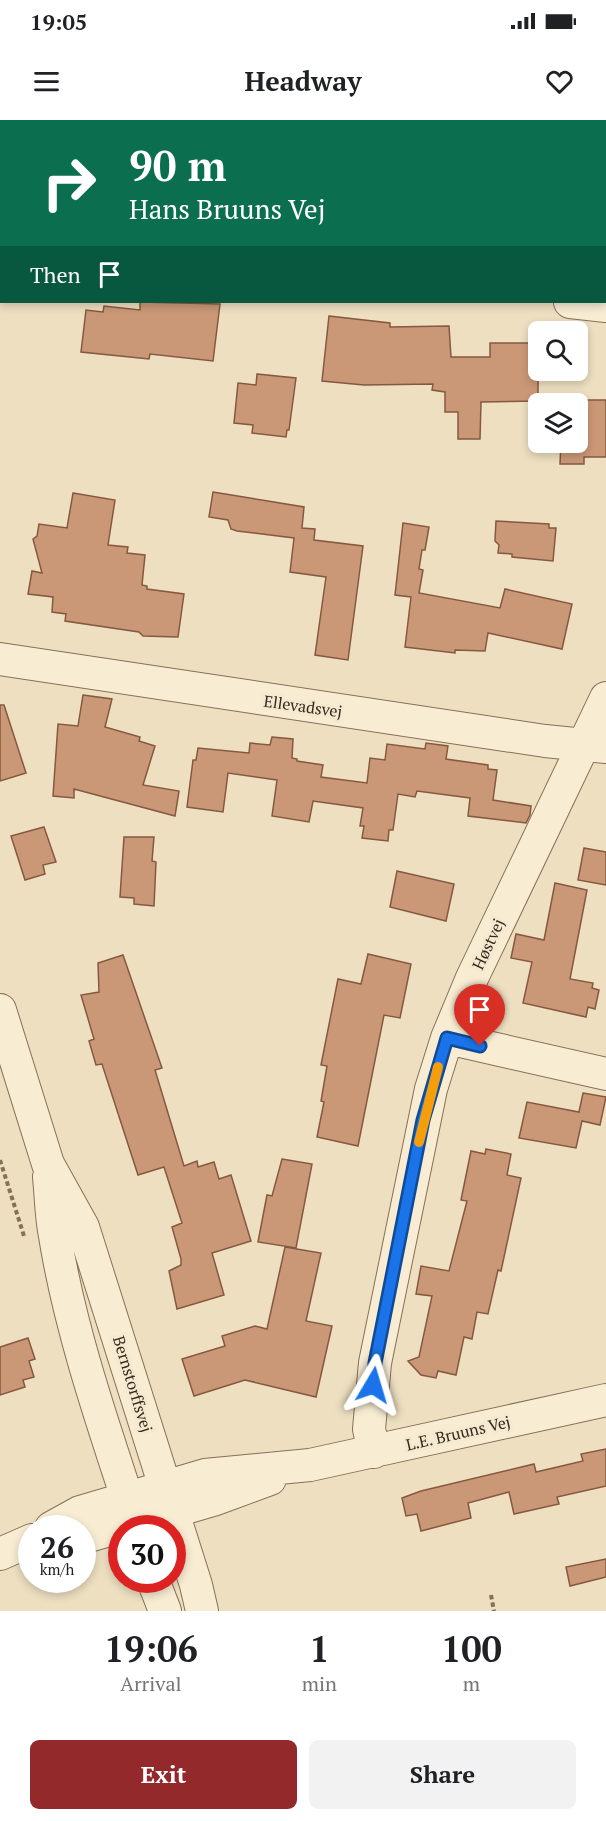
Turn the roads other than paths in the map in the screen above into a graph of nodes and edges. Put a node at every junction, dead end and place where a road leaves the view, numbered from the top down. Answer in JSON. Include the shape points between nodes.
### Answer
{"nodes":[{"id":1,"x":579,"y":303,"type":"edge"},
{"id":2,"x":606,"y":306,"type":"edge"},
{"id":3,"x":0,"y":659,"type":"edge"},
{"id":4,"x":606,"y":698,"type":"edge"},
{"id":5,"x":594,"y":746,"type":"edge"},
{"id":6,"x":0,"y":1010,"type":"edge"},
{"id":7,"x":447,"y":1038,"type":"junction"},
{"id":8,"x":606,"y":1074,"type":"edge"},
{"id":9,"x":48,"y":1164,"type":"junction"},
{"id":10,"x":606,"y":1400,"type":"edge"},
{"id":11,"x":374,"y":1452,"type":"junction"},
{"id":12,"x":169,"y":1499,"type":"junction"},
{"id":13,"x":75,"y":1515,"type":"edge"},
{"id":14,"x":120,"y":1515,"type":"edge"},
{"id":15,"x":133,"y":1515,"type":"edge"},
{"id":16,"x":135,"y":1515,"type":"edge"},
{"id":17,"x":158,"y":1593,"type":"edge"},
{"id":18,"x":165,"y":1611,"type":"edge"},
{"id":19,"x":202,"y":1611,"type":"edge"}],
"edges":[{"from":1,"to":2,"type":"street"},
{"from":3,"to":5,"type":"street","name":"Ellevadsvej"},
{"from":4,"to":5,"type":"street","name":"Høstvej"},
{"from":5,"to":7,"type":"street","name":"Høstvej","via":[[472,978]]},
{"from":6,"to":9,"type":"street","name":"Bernstorffsvej"},
{"from":7,"to":8,"type":"street"},
{"from":7,"to":11,"type":"street","name":"Høstvej","via":[[423,1120],[375,1363],[369,1429]]},
{"from":9,"to":12,"type":"street","name":"Bernstorffsvej","via":[[83,1227]]},
{"from":9,"to":15,"type":"street","name":"Bernstorffsvej","via":[[57,1246],[96,1402]]},
{"from":10,"to":11,"type":"street","name":"L.E. Bruuns Vej"},
{"from":11,"to":12,"type":"street","name":"L.E. Bruuns Vej"},
{"from":12,"to":16,"type":"street","name":"L.E. Bruuns Vej"},
{"from":12,"to":19,"type":"street","name":"Bernstorffsvej"},
{"from":13,"to":14,"type":"street"},
{"from":17,"to":18,"type":"street"}]}
